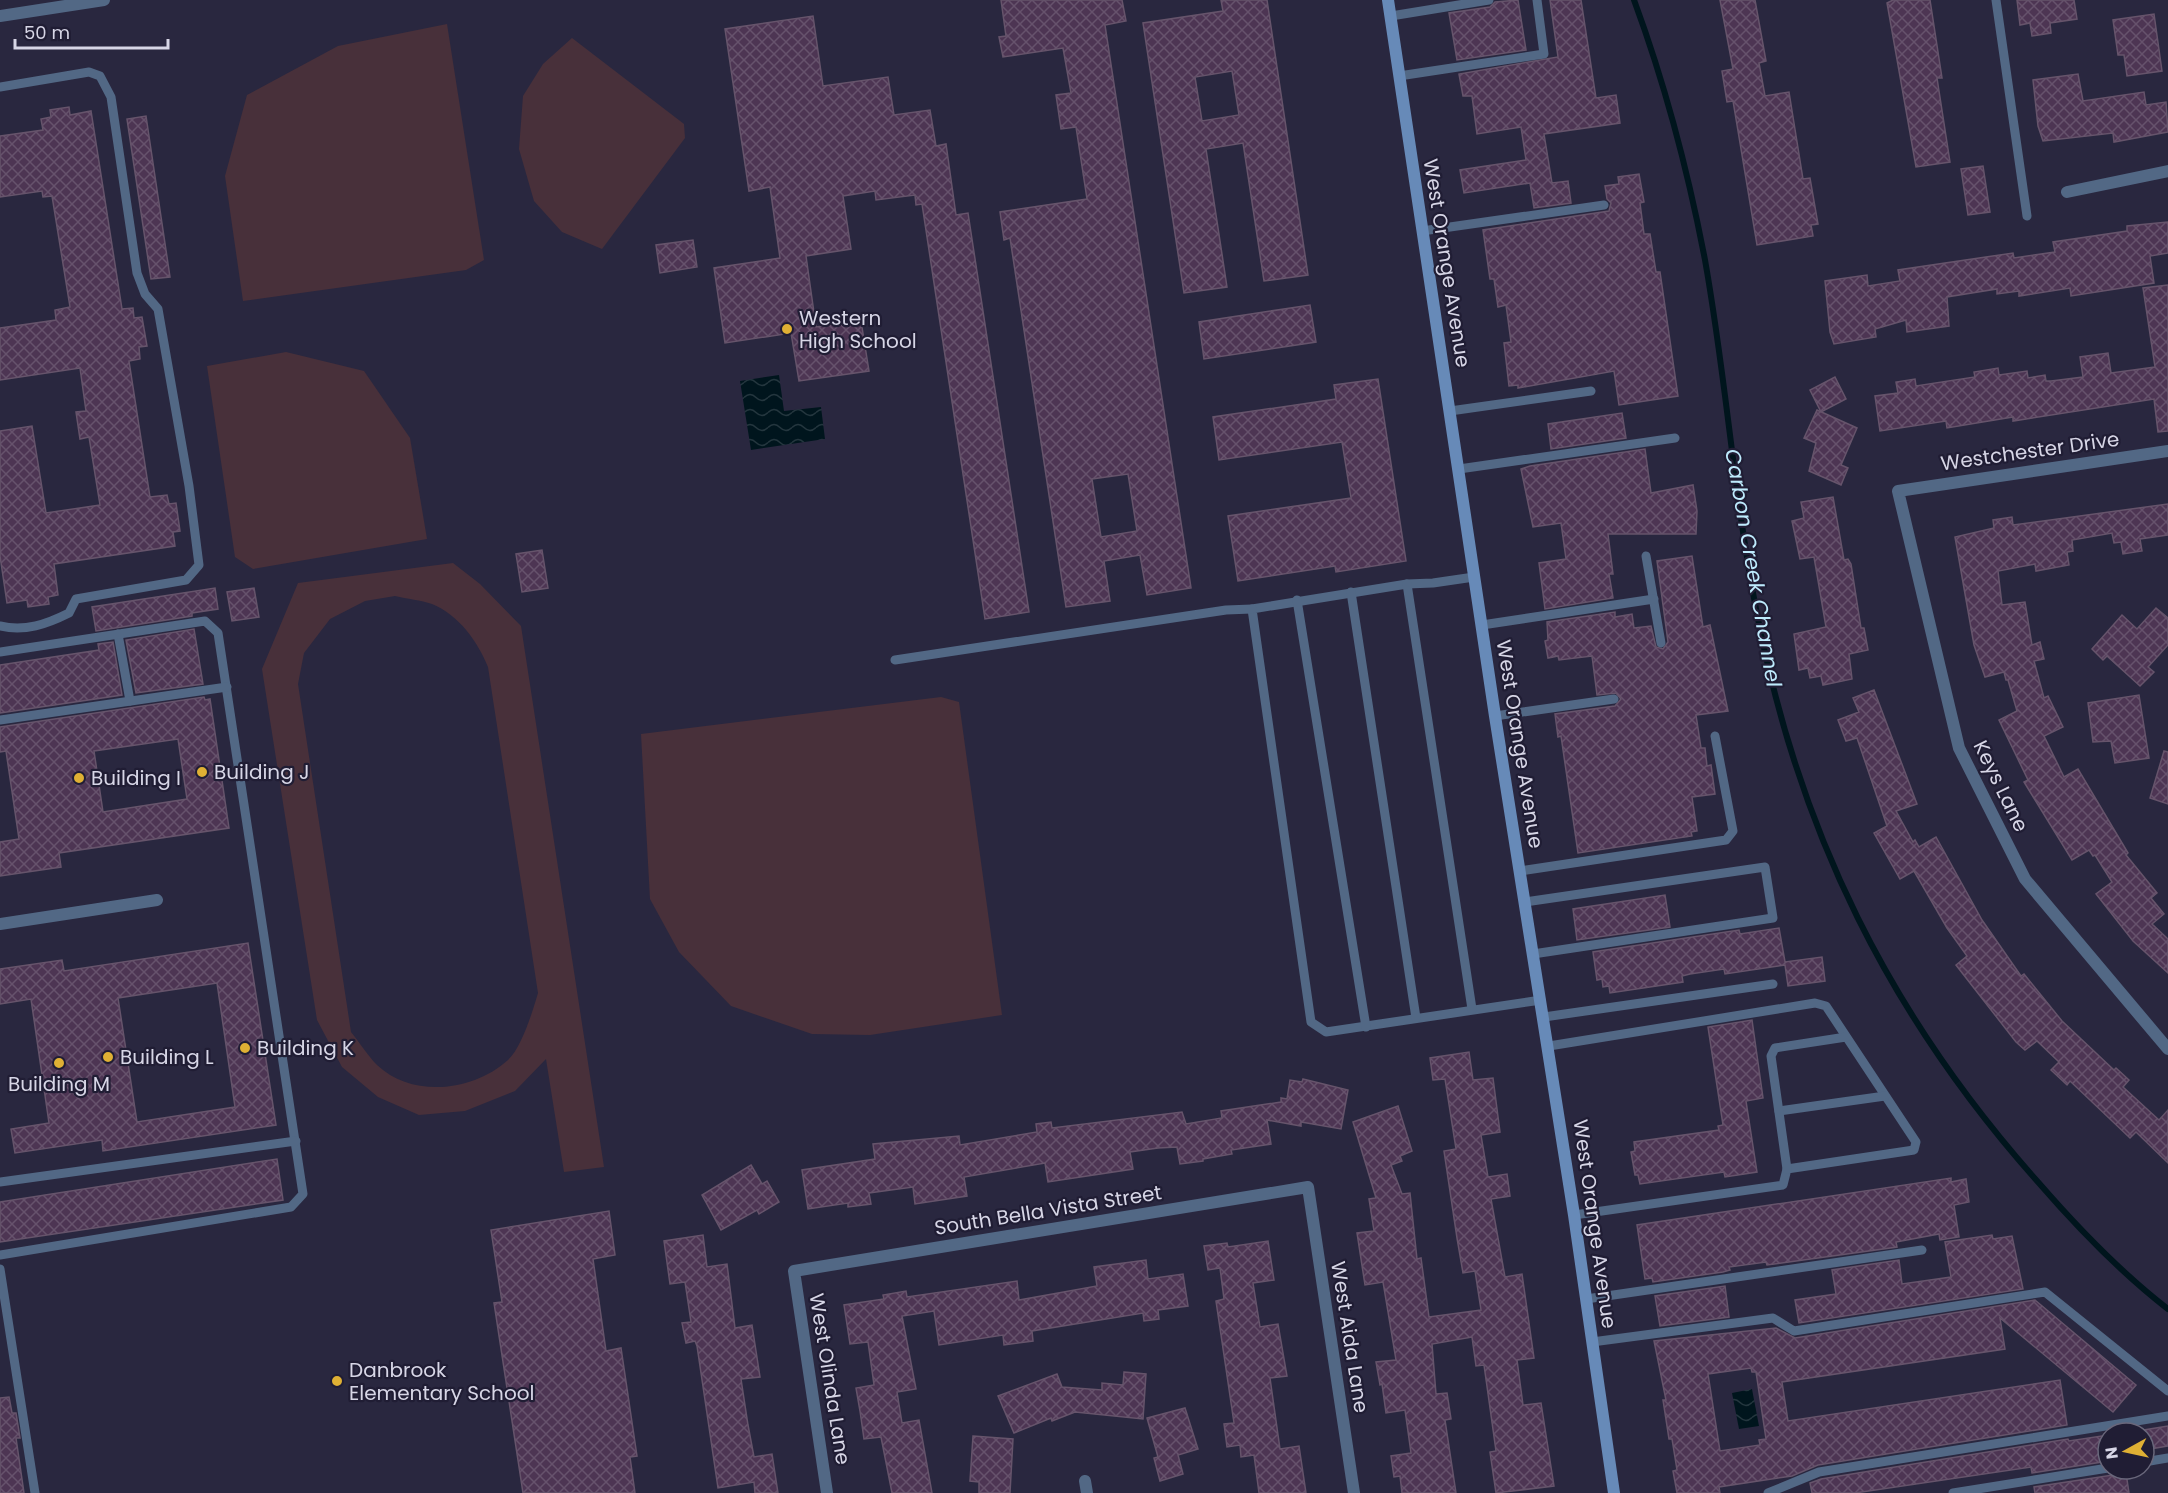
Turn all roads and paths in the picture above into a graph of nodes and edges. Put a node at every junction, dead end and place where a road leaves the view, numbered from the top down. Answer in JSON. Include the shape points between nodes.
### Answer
{"nodes":[{"id":1,"x":104,"y":0,"type":"edge"},
{"id":2,"x":1388,"y":0,"type":"edge"},
{"id":3,"x":1489,"y":0,"type":"edge"},
{"id":4,"x":1537,"y":0,"type":"edge"},
{"id":5,"x":1996,"y":0,"type":"edge"},
{"id":6,"x":0,"y":16,"type":"edge"},
{"id":7,"x":1390,"y":16,"type":"junction"},
{"id":8,"x":1399,"y":76,"type":"junction"},
{"id":9,"x":0,"y":87,"type":"edge"},
{"id":10,"x":2168,"y":171,"type":"edge"},
{"id":11,"x":2067,"y":192,"type":"dead end"},
{"id":12,"x":1604,"y":205,"type":"dead end"},
{"id":13,"x":2027,"y":216,"type":"dead end"},
{"id":14,"x":1422,"y":231,"type":"junction"},
{"id":15,"x":1591,"y":391,"type":"dead end"},
{"id":16,"x":1450,"y":411,"type":"junction"},
{"id":17,"x":1675,"y":438,"type":"dead end"},
{"id":18,"x":2168,"y":451,"type":"edge"},
{"id":19,"x":1459,"y":469,"type":"junction"},
{"id":20,"x":1898,"y":491,"type":"joint"},
{"id":21,"x":1646,"y":556,"type":"dead end"},
{"id":22,"x":1474,"y":577,"type":"junction"},
{"id":23,"x":1407,"y":584,"type":"junction"},
{"id":24,"x":1351,"y":592,"type":"junction"},
{"id":25,"x":1654,"y":599,"type":"junction"},
{"id":26,"x":1297,"y":600,"type":"junction"},
{"id":27,"x":1252,"y":609,"type":"junction"},
{"id":28,"x":1482,"y":625,"type":"junction"},
{"id":29,"x":0,"y":626,"type":"edge"},
{"id":30,"x":118,"y":634,"type":"junction"},
{"id":31,"x":1661,"y":643,"type":"dead end"},
{"id":32,"x":0,"y":652,"type":"edge"},
{"id":33,"x":895,"y":660,"type":"dead end"},
{"id":34,"x":227,"y":687,"type":"junction"},
{"id":35,"x":1614,"y":699,"type":"dead end"},
{"id":36,"x":130,"y":701,"type":"junction"},
{"id":37,"x":1496,"y":716,"type":"junction"},
{"id":38,"x":0,"y":720,"type":"edge"},
{"id":39,"x":1715,"y":736,"type":"dead end"},
{"id":40,"x":1520,"y":872,"type":"junction"},
{"id":41,"x":158,"y":900,"type":"dead end"},
{"id":42,"x":1525,"y":902,"type":"junction"},
{"id":43,"x":0,"y":924,"type":"edge"},
{"id":44,"x":1533,"y":954,"type":"junction"},
{"id":45,"x":1773,"y":984,"type":"dead end"},
{"id":46,"x":1541,"y":1000,"type":"junction"},
{"id":47,"x":1473,"y":1009,"type":"junction"},
{"id":48,"x":1544,"y":1017,"type":"junction"},
{"id":49,"x":1416,"y":1018,"type":"junction"},
{"id":50,"x":1366,"y":1027,"type":"junction"},
{"id":51,"x":1846,"y":1037,"type":"junction"},
{"id":52,"x":1549,"y":1047,"type":"junction"},
{"id":53,"x":2168,"y":1049,"type":"edge"},
{"id":54,"x":1886,"y":1096,"type":"junction"},
{"id":55,"x":1779,"y":1112,"type":"junction"},
{"id":56,"x":296,"y":1141,"type":"junction"},
{"id":57,"x":1787,"y":1169,"type":"junction"},
{"id":58,"x":0,"y":1182,"type":"edge"},
{"id":59,"x":1308,"y":1186,"type":"joint"},
{"id":60,"x":1574,"y":1215,"type":"junction"},
{"id":61,"x":1922,"y":1250,"type":"dead end"},
{"id":62,"x":0,"y":1255,"type":"edge"},
{"id":63,"x":0,"y":1269,"type":"edge"},
{"id":64,"x":794,"y":1271,"type":"joint"},
{"id":65,"x":1586,"y":1299,"type":"junction"},
{"id":66,"x":1592,"y":1342,"type":"junction"},
{"id":67,"x":2168,"y":1391,"type":"edge"},
{"id":68,"x":2168,"y":1416,"type":"edge"},
{"id":69,"x":2096,"y":1470,"type":"edge"},
{"id":70,"x":35,"y":1493,"type":"edge"},
{"id":71,"x":828,"y":1493,"type":"edge"},
{"id":72,"x":1354,"y":1493,"type":"edge"},
{"id":73,"x":1614,"y":1493,"type":"edge"},
{"id":74,"x":1768,"y":1493,"type":"edge"},
{"id":75,"x":1953,"y":1493,"type":"edge"}],
"edges":[{"from":1,"to":6,"type":"street"},
{"from":2,"to":7,"type":"main road","name":"West Orange Avenue"},
{"from":3,"to":7,"type":"lane"},
{"from":4,"to":8,"type":"lane","via":[[1544,54]]},
{"from":5,"to":13,"type":"lane"},
{"from":7,"to":8,"type":"main road","name":"West Orange Avenue"},
{"from":8,"to":14,"type":"main road","name":"West Orange Avenue"},
{"from":9,"to":29,"type":"lane","via":[[89,72],[100,76],[111,97],[137,273],[145,294],[158,309],[170,369],[199,565],[186,580],[76,599],[69,613],[47,624],[15,630]]},
{"from":10,"to":11,"type":"street"},
{"from":12,"to":14,"type":"lane"},
{"from":14,"to":16,"type":"main road","name":"West Orange Avenue"},
{"from":15,"to":16,"type":"lane"},
{"from":16,"to":19,"type":"main road","name":"West Orange Avenue"},
{"from":17,"to":19,"type":"lane"},
{"from":18,"to":20,"type":"street","name":"Westchester Drive"},
{"from":19,"to":22,"type":"main road","name":"West Orange Avenue"},
{"from":20,"to":53,"type":"street","name":"Keys Lane","via":[[1959,748],[2025,879]]},
{"from":21,"to":25,"type":"lane"},
{"from":22,"to":23,"type":"lane"},
{"from":22,"to":28,"type":"main road","name":"West Orange Avenue"},
{"from":23,"to":24,"type":"lane"},
{"from":23,"to":47,"type":"lane"},
{"from":24,"to":26,"type":"lane"},
{"from":24,"to":49,"type":"lane"},
{"from":25,"to":28,"type":"lane"},
{"from":25,"to":31,"type":"lane"},
{"from":26,"to":27,"type":"lane"},
{"from":26,"to":50,"type":"lane"},
{"from":27,"to":33,"type":"lane"},
{"from":27,"to":50,"type":"lane","via":[[1311,1022],[1326,1032]]},
{"from":28,"to":37,"type":"main road","name":"West Orange Avenue"},
{"from":30,"to":32,"type":"lane"},
{"from":30,"to":34,"type":"lane","via":[[205,621],[219,633]]},
{"from":30,"to":36,"type":"lane"},
{"from":34,"to":36,"type":"lane"},
{"from":34,"to":56,"type":"lane"},
{"from":35,"to":37,"type":"lane"},
{"from":36,"to":38,"type":"lane"},
{"from":37,"to":40,"type":"main road","name":"West Orange Avenue"},
{"from":39,"to":40,"type":"lane","via":[[1733,831],[1726,840]]},
{"from":40,"to":42,"type":"main road","name":"West Orange Avenue"},
{"from":41,"to":43,"type":"street"},
{"from":42,"to":44,"type":"main road","name":"West Orange Avenue"},
{"from":42,"to":44,"type":"lane","via":[[1765,867],[1773,918]]},
{"from":44,"to":46,"type":"main road","name":"West Orange Avenue"},
{"from":45,"to":48,"type":"lane"},
{"from":46,"to":47,"type":"lane"},
{"from":46,"to":48,"type":"main road","name":"West Orange Avenue"},
{"from":47,"to":49,"type":"lane"},
{"from":48,"to":52,"type":"main road","name":"West Orange Avenue"},
{"from":49,"to":50,"type":"lane"},
{"from":51,"to":52,"type":"lane","via":[[1826,1006],[1815,1003]]},
{"from":51,"to":54,"type":"lane"},
{"from":51,"to":55,"type":"lane","via":[[1775,1048],[1771,1056]]},
{"from":52,"to":60,"type":"main road","name":"West Orange Avenue"},
{"from":54,"to":55,"type":"lane"},
{"from":54,"to":57,"type":"lane","via":[[1916,1142],[1914,1150]]},
{"from":55,"to":57,"type":"lane"},
{"from":56,"to":58,"type":"lane"},
{"from":56,"to":62,"type":"lane","via":[[303,1194],[291,1207]]},
{"from":57,"to":60,"type":"lane","via":[[1783,1185]]},
{"from":59,"to":64,"type":"street","name":"South Bella Vista Street"},
{"from":59,"to":72,"type":"street","name":"West Aida Lane"},
{"from":60,"to":65,"type":"main road","name":"West Orange Avenue"},
{"from":61,"to":65,"type":"lane"},
{"from":63,"to":70,"type":"lane"},
{"from":64,"to":71,"type":"street","name":"West Olinda Lane"},
{"from":65,"to":66,"type":"main road","name":"West Orange Avenue"},
{"from":66,"to":67,"type":"lane","via":[[1773,1318],[1794,1330],[2045,1292]]},
{"from":66,"to":73,"type":"main road","name":"West Orange Avenue"},
{"from":68,"to":74,"type":"lane","via":[[1819,1472]]},
{"from":69,"to":75,"type":"lane"}]}
